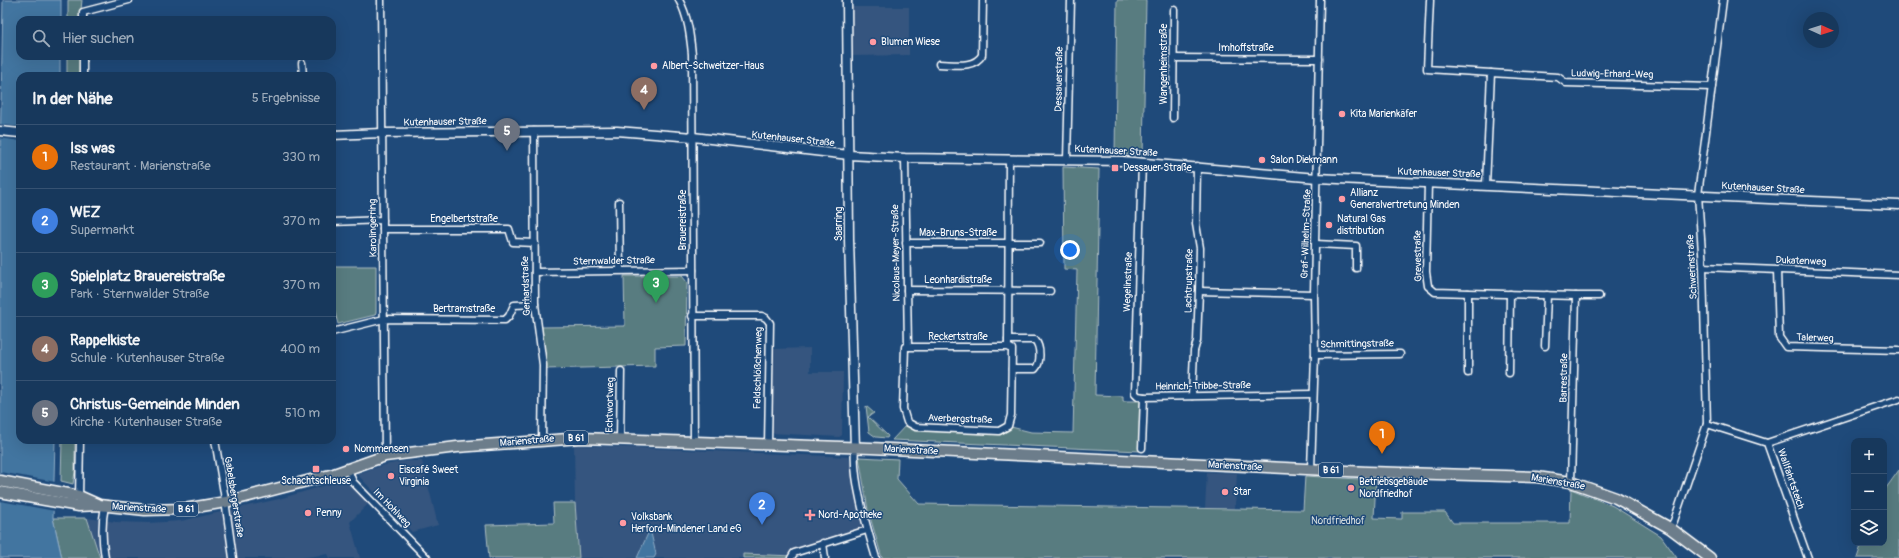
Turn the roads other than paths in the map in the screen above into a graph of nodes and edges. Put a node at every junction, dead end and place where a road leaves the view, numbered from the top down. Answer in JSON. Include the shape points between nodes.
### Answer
{"nodes":[{"id":1,"x":129,"y":0,"type":"edge"},
{"id":2,"x":381,"y":0,"type":"edge"},
{"id":3,"x":679,"y":0,"type":"edge"},
{"id":4,"x":846,"y":0,"type":"edge"},
{"id":5,"x":983,"y":0,"type":"edge"},
{"id":6,"x":1071,"y":0,"type":"edge"},
{"id":7,"x":1320,"y":0,"type":"edge"},
{"id":8,"x":1430,"y":0,"type":"edge"},
{"id":9,"x":1723,"y":0,"type":"edge"},
{"id":10,"x":1174,"y":10,"type":"dead end"},
{"id":11,"x":84,"y":16,"type":"edge"},
{"id":12,"x":1174,"y":58,"type":"junction"},
{"id":13,"x":1319,"y":59,"type":"junction"},
{"id":14,"x":83,"y":60,"type":"edge"},
{"id":15,"x":302,"y":63,"type":"dead end"},
{"id":16,"x":939,"y":64,"type":"dead end"},
{"id":17,"x":83,"y":72,"type":"edge"},
{"id":18,"x":303,"y":72,"type":"edge"},
{"id":19,"x":1491,"y":73,"type":"junction"},
{"id":20,"x":1712,"y":86,"type":"junction"},
{"id":21,"x":1173,"y":118,"type":"dead end"},
{"id":22,"x":0,"y":131,"type":"edge"},
{"id":23,"x":534,"y":131,"type":"junction"},
{"id":24,"x":382,"y":132,"type":"junction"},
{"id":25,"x":16,"y":133,"type":"edge"},
{"id":26,"x":336,"y":135,"type":"edge"},
{"id":27,"x":693,"y":137,"type":"junction"},
{"id":28,"x":849,"y":155,"type":"junction"},
{"id":29,"x":905,"y":158,"type":"junction"},
{"id":30,"x":1067,"y":159,"type":"junction"},
{"id":31,"x":1009,"y":160,"type":"junction"},
{"id":32,"x":1142,"y":162,"type":"junction"},
{"id":33,"x":1198,"y":166,"type":"junction"},
{"id":34,"x":1317,"y":178,"type":"junction"},
{"id":35,"x":1428,"y":183,"type":"junction"},
{"id":36,"x":1486,"y":185,"type":"junction"},
{"id":37,"x":1698,"y":195,"type":"junction"},
{"id":38,"x":618,"y":202,"type":"dead end"},
{"id":39,"x":1899,"y":204,"type":"edge"},
{"id":40,"x":383,"y":220,"type":"junction"},
{"id":41,"x":336,"y":222,"type":"edge"},
{"id":42,"x":383,"y":229,"type":"junction"},
{"id":43,"x":906,"y":242,"type":"junction"},
{"id":44,"x":535,"y":243,"type":"junction"},
{"id":45,"x":1009,"y":243,"type":"junction"},
{"id":46,"x":1040,"y":243,"type":"dead end"},
{"id":47,"x":1316,"y":244,"type":"junction"},
{"id":48,"x":1703,"y":266,"type":"junction"},
{"id":49,"x":1356,"y":268,"type":"dead end"},
{"id":50,"x":620,"y":270,"type":"junction"},
{"id":51,"x":693,"y":270,"type":"junction"},
{"id":52,"x":1777,"y":270,"type":"junction"},
{"id":53,"x":535,"y":272,"type":"junction"},
{"id":54,"x":1899,"y":275,"type":"edge"},
{"id":55,"x":907,"y":290,"type":"junction"},
{"id":56,"x":1008,"y":290,"type":"junction"},
{"id":57,"x":1050,"y":291,"type":"dead end"},
{"id":58,"x":1199,"y":291,"type":"junction"},
{"id":59,"x":1468,"y":293,"type":"junction"},
{"id":60,"x":1314,"y":294,"type":"junction"},
{"id":61,"x":1510,"y":294,"type":"junction"},
{"id":62,"x":1547,"y":295,"type":"junction"},
{"id":63,"x":1576,"y":296,"type":"junction"},
{"id":64,"x":1599,"y":296,"type":"dead end"},
{"id":65,"x":535,"y":304,"type":"junction"},
{"id":66,"x":692,"y":316,"type":"junction"},
{"id":67,"x":384,"y":319,"type":"junction"},
{"id":68,"x":336,"y":331,"type":"edge"},
{"id":69,"x":1008,"y":340,"type":"junction"},
{"id":70,"x":1545,"y":346,"type":"dead end"},
{"id":71,"x":908,"y":347,"type":"junction"},
{"id":72,"x":1008,"y":347,"type":"junction"},
{"id":73,"x":1899,"y":350,"type":"edge"},
{"id":74,"x":1400,"y":354,"type":"dead end"},
{"id":75,"x":1315,"y":355,"type":"junction"},
{"id":76,"x":1012,"y":370,"type":"junction"},
{"id":77,"x":621,"y":371,"type":"dead end"},
{"id":78,"x":1468,"y":373,"type":"dead end"},
{"id":79,"x":1508,"y":373,"type":"dead end"},
{"id":80,"x":1312,"y":394,"type":"junction"},
{"id":81,"x":1192,"y":396,"type":"junction"},
{"id":82,"x":1144,"y":397,"type":"junction"},
{"id":83,"x":1899,"y":399,"type":"edge"},
{"id":84,"x":1707,"y":424,"type":"junction"},
{"id":85,"x":620,"y":439,"type":"junction"},
{"id":86,"x":542,"y":440,"type":"junction"},
{"id":87,"x":694,"y":442,"type":"junction"},
{"id":88,"x":1767,"y":443,"type":"junction"},
{"id":89,"x":80,"y":444,"type":"edge"},
{"id":90,"x":215,"y":444,"type":"edge"},
{"id":91,"x":768,"y":445,"type":"junction"},
{"id":92,"x":855,"y":448,"type":"junction"},
{"id":93,"x":1142,"y":448,"type":"dead end"},
{"id":94,"x":385,"y":456,"type":"junction"},
{"id":95,"x":348,"y":469,"type":"junction"},
{"id":96,"x":1311,"y":469,"type":"junction"},
{"id":97,"x":0,"y":481,"type":"edge"},
{"id":98,"x":1571,"y":482,"type":"junction"},
{"id":99,"x":0,"y":492,"type":"edge"},
{"id":100,"x":79,"y":501,"type":"junction"},
{"id":101,"x":226,"y":502,"type":"junction"},
{"id":102,"x":102,"y":505,"type":"junction"},
{"id":103,"x":1670,"y":528,"type":"junction"},
{"id":104,"x":867,"y":530,"type":"junction"},
{"id":105,"x":823,"y":543,"type":"junction"},
{"id":106,"x":105,"y":558,"type":"edge"},
{"id":107,"x":233,"y":558,"type":"edge"},
{"id":108,"x":427,"y":558,"type":"edge"},
{"id":109,"x":791,"y":558,"type":"edge"},
{"id":110,"x":825,"y":558,"type":"edge"},
{"id":111,"x":876,"y":558,"type":"edge"},
{"id":112,"x":1710,"y":558,"type":"edge"},
{"id":113,"x":1808,"y":558,"type":"edge"}],
"edges":[{"from":1,"to":11,"type":"street","via":[[84,12]]},
{"from":2,"to":24,"type":"street","name":"Karolingerring"},
{"from":3,"to":27,"type":"street","name":"Brauereistraße","via":[[689,29],[692,54]]},
{"from":4,"to":28,"type":"street","name":"Saarring"},
{"from":5,"to":16,"type":"street","via":[[982,55],[971,64]]},
{"from":6,"to":30,"type":"street","name":"Dessauerstraße"},
{"from":7,"to":13,"type":"street","name":"Graf-Wilhelm-Straße"},
{"from":8,"to":19,"type":"street","name":"Ludwig-Erhard-Weg","via":[[1427,69]]},
{"from":9,"to":20,"type":"street","name":"Schwerinstraße"},
{"from":10,"to":12,"type":"street","name":"Wangenheimstraße"},
{"from":12,"to":13,"type":"street","name":"Imhoffstraße"},
{"from":12,"to":21,"type":"street","name":"Wangenheimstraße"},
{"from":13,"to":34,"type":"street","name":"Graf-Wilhelm-Straße"},
{"from":14,"to":17,"type":"street"},
{"from":15,"to":18,"type":"street"},
{"from":19,"to":20,"type":"street","name":"Ludwig-Erhard-Weg","via":[[1558,78],[1566,83]]},
{"from":19,"to":36,"type":"street"},
{"from":20,"to":37,"type":"street","name":"Schwerinstraße"},
{"from":22,"to":25,"type":"street"},
{"from":23,"to":24,"type":"street","name":"Kutenhauser Straße"},
{"from":23,"to":27,"type":"street","name":"Kutenhauser Straße","via":[[617,131]]},
{"from":23,"to":44,"type":"street","name":"Gerhardstraße"},
{"from":24,"to":26,"type":"street","name":"Kutenhauser Straße"},
{"from":24,"to":40,"type":"street","name":"Karolingerring"},
{"from":27,"to":28,"type":"street","name":"Kutenhauser Straße"},
{"from":27,"to":51,"type":"street","name":"Brauereistraße"},
{"from":28,"to":29,"type":"street","name":"Kutenhauser Straße"},
{"from":28,"to":92,"type":"street","name":"Saarring"},
{"from":29,"to":31,"type":"street","name":"Kutenhauser Straße"},
{"from":29,"to":43,"type":"street","name":"Nicolaus-Meyer-Straße"},
{"from":30,"to":31,"type":"street","name":"Kutenhauser Straße"},
{"from":30,"to":32,"type":"street","name":"Kutenhauser Straße"},
{"from":31,"to":45,"type":"street"},
{"from":32,"to":33,"type":"street","name":"Kutenhauser Straße"},
{"from":32,"to":82,"type":"street","name":"Wegelinstraße","via":[[1135,393]]},
{"from":33,"to":34,"type":"street","name":"Kutenhauser Straße"},
{"from":33,"to":58,"type":"street","name":"Lachtrupstraße","via":[[1196,224],[1200,248]]},
{"from":34,"to":35,"type":"street","name":"Kutenhauser Straße"},
{"from":34,"to":47,"type":"street","name":"Graf-Wilhelm-Straße"},
{"from":35,"to":36,"type":"street","name":"Kutenhauser Straße"},
{"from":35,"to":59,"type":"street","name":"Grevestraße","via":[[1428,286],[1435,292]]},
{"from":36,"to":37,"type":"street","name":"Kutenhauser Straße"},
{"from":37,"to":39,"type":"street","name":"Kutenhauser Straße"},
{"from":37,"to":48,"type":"street","name":"Schwerinstraße"},
{"from":38,"to":50,"type":"street"},
{"from":40,"to":41,"type":"street"},
{"from":40,"to":42,"type":"street","name":"Karolingerring"},
{"from":42,"to":44,"type":"street","name":"Engelbertstraße","via":[[509,229],[513,242]]},
{"from":42,"to":67,"type":"street","name":"Karolingerring"},
{"from":43,"to":45,"type":"street","name":"Max-Bruns-Straße"},
{"from":43,"to":55,"type":"street","name":"Nicolaus-Meyer-Straße"},
{"from":44,"to":53,"type":"street","name":"Gerhardstraße"},
{"from":45,"to":46,"type":"street","name":"Max-Bruns-Straße"},
{"from":45,"to":56,"type":"street"},
{"from":47,"to":49,"type":"street","via":[[1356,246]]},
{"from":47,"to":60,"type":"street","name":"Graf-Wilhelm-Straße"},
{"from":48,"to":52,"type":"street","name":"Dukatenweg"},
{"from":48,"to":84,"type":"street","name":"Schwerinstraße"},
{"from":50,"to":51,"type":"street","name":"Sternwalder Straße"},
{"from":50,"to":53,"type":"street","name":"Sternwalder Straße"},
{"from":51,"to":66,"type":"street","name":"Brauereistraße"},
{"from":52,"to":54,"type":"street","name":"Dukatenweg"},
{"from":52,"to":73,"type":"street","name":"Talerweg","via":[[1779,337],[1786,347]]},
{"from":53,"to":65,"type":"street","name":"Gerhardstraße"},
{"from":55,"to":56,"type":"street","name":"Leonhardistraße"},
{"from":55,"to":71,"type":"street","name":"Nicolaus-Meyer-Straße"},
{"from":56,"to":57,"type":"street","name":"Leonhardistraße"},
{"from":56,"to":69,"type":"street"},
{"from":58,"to":60,"type":"street"},
{"from":58,"to":81,"type":"street","name":"Lachtrupstraße"},
{"from":59,"to":61,"type":"street","name":"Grevestraße"},
{"from":59,"to":78,"type":"street"},
{"from":60,"to":75,"type":"street","name":"Graf-Wilhelm-Straße"},
{"from":61,"to":62,"type":"street","name":"Grevestraße"},
{"from":61,"to":79,"type":"street"},
{"from":62,"to":63,"type":"street","name":"Grevestraße"},
{"from":62,"to":70,"type":"street"},
{"from":63,"to":64,"type":"street"},
{"from":63,"to":98,"type":"street","name":"Barrestraße"},
{"from":65,"to":67,"type":"street","name":"Bertramstraße","via":[[514,304],[506,320]]},
{"from":65,"to":86,"type":"street","name":"Gerhardstraße","via":[[543,365]]},
{"from":66,"to":87,"type":"street","name":"Brauereistraße"},
{"from":66,"to":91,"type":"street","name":"Feldschlößchenweg","via":[[762,316],[770,323]]},
{"from":67,"to":68,"type":"street"},
{"from":67,"to":94,"type":"street","name":"Karolingerring"},
{"from":69,"to":72,"type":"street"},
{"from":69,"to":76,"type":"street","via":[[1031,339],[1035,340],[1039,347],[1038,364],[1035,369]]},
{"from":71,"to":72,"type":"street","name":"Reckertstraße"},
{"from":71,"to":76,"type":"street","name":"Averbergstraße","via":[[905,347],[903,413],[907,422],[916,427],[1004,430],[1012,415]]},
{"from":72,"to":76,"type":"street","name":"Averbergstraße","via":[[1012,349]]},
{"from":74,"to":75,"type":"street","name":"Schmittingstraße"},
{"from":75,"to":80,"type":"street","name":"Graf-Wilhelm-Straße"},
{"from":77,"to":85,"type":"street","name":"Echtwortweg"},
{"from":80,"to":81,"type":"street","name":"Heinrich-Tribbe-Straße"},
{"from":80,"to":96,"type":"street","name":"Graf-Wilhelm-Straße"},
{"from":81,"to":82,"type":"street","name":"Heinrich-Tribbe-Straße"},
{"from":82,"to":93,"type":"street","name":"Heinrich-Tribbe-Straße"},
{"from":83,"to":88,"type":"street"},
{"from":84,"to":88,"type":"street","name":"Wallfahrtsteich"},
{"from":84,"to":103,"type":"street","name":"Schwerinstraße"},
{"from":85,"to":86,"type":"main road","name":"Marienstraße","number":"B 61"},
{"from":85,"to":87,"type":"main road","name":"Marienstraße","number":"B 61"},
{"from":86,"to":94,"type":"main road","name":"Marienstraße","number":"B 61"},
{"from":87,"to":91,"type":"main road","name":"Marienstraße","number":"B 61"},
{"from":88,"to":113,"type":"street","name":"Wallfahrtsteich"},
{"from":89,"to":100,"type":"street"},
{"from":90,"to":101,"type":"street","name":"Gabelsbergerstraße"},
{"from":91,"to":92,"type":"main road","name":"Marienstraße","number":"B 61"},
{"from":92,"to":96,"type":"main road","name":"Marienstraße","number":"B 61"},
{"from":92,"to":104,"type":"street"},
{"from":94,"to":95,"type":"main road","name":"Marienstraße","number":"B 61"},
{"from":95,"to":101,"type":"main road","name":"Marienstraße","number":"B 61"},
{"from":95,"to":108,"type":"street","name":"Im Hohlweg","via":[[352,482]]},
{"from":96,"to":98,"type":"main road","name":"Marienstraße","number":"B 61","via":[[1537,476]]},
{"from":97,"to":100,"type":"main road","name":"Marienstraße","number":"B 61","via":[[61,492]]},
{"from":98,"to":103,"type":"main road","name":"Marienstraße","number":"B 61","via":[[1616,498]]},
{"from":99,"to":100,"type":"main road","name":"Marienstraße","number":"B 61","via":[[61,503]]},
{"from":100,"to":102,"type":"main road","name":"Marienstraße","number":"B 61"},
{"from":101,"to":102,"type":"main road","name":"Marienstraße","number":"B 61","via":[[163,510]]},
{"from":101,"to":107,"type":"street","name":"Gabelsbergerstraße"},
{"from":102,"to":106,"type":"street"},
{"from":103,"to":112,"type":"main road","name":"Marienstraße","number":"B 61"},
{"from":104,"to":105,"type":"street"},
{"from":104,"to":111,"type":"street"},
{"from":105,"to":109,"type":"street","via":[[794,553]]},
{"from":105,"to":110,"type":"street"}]}
